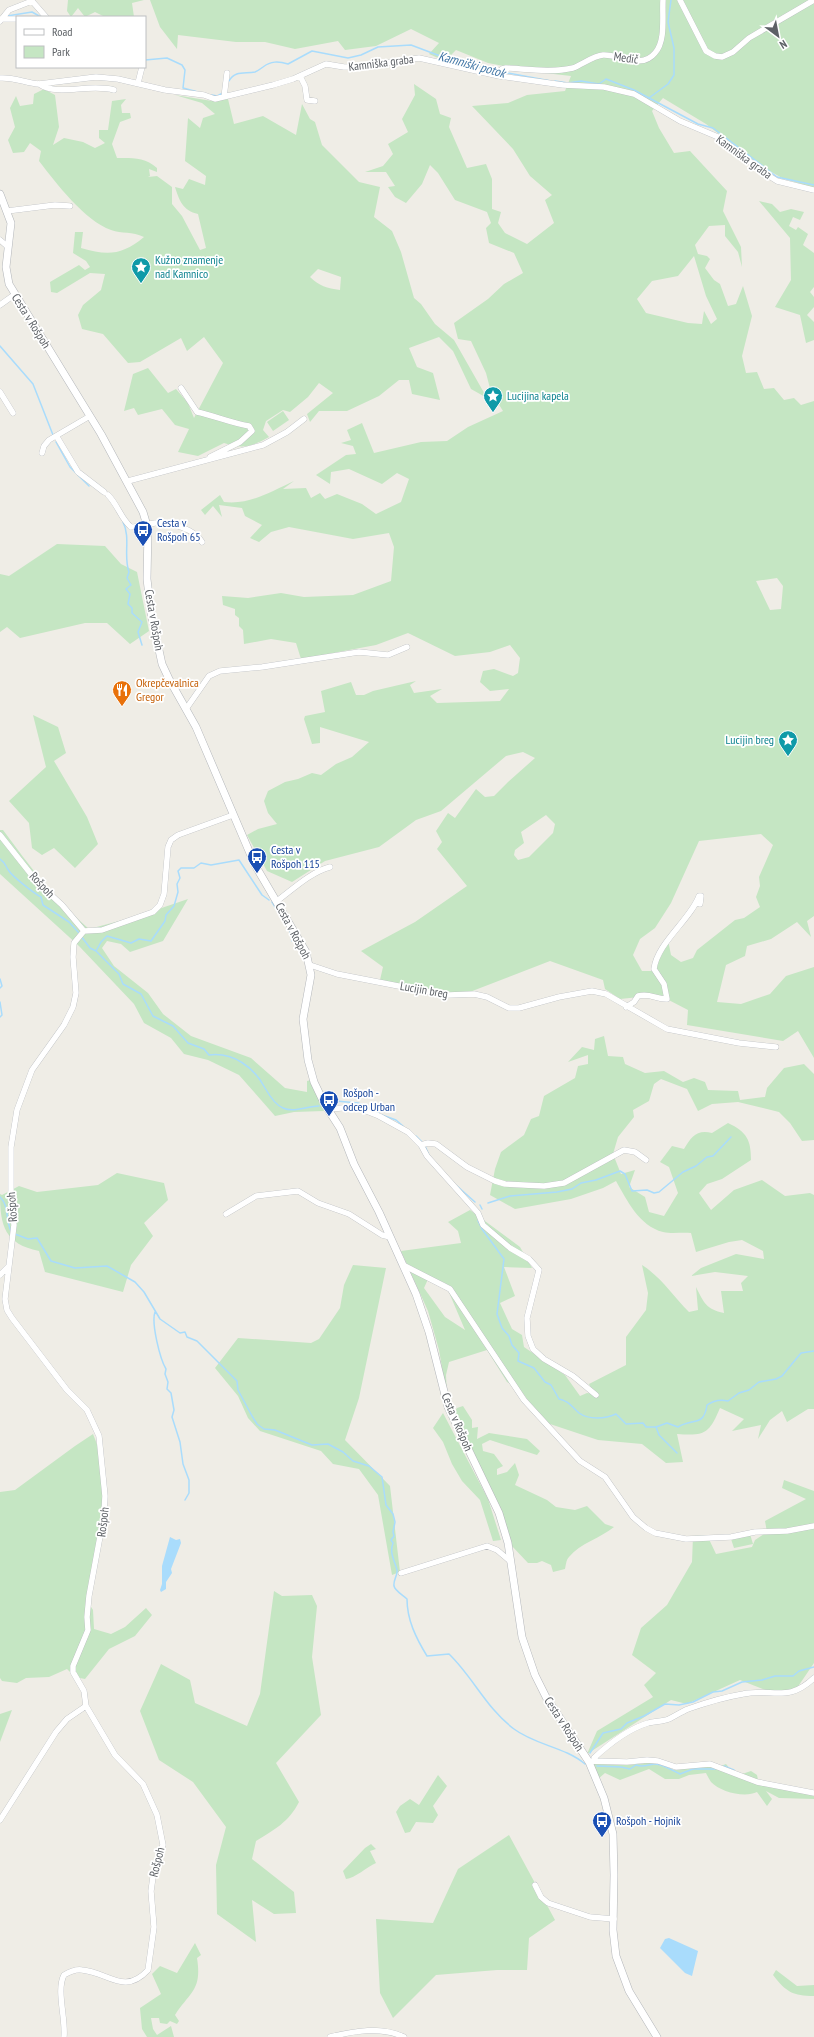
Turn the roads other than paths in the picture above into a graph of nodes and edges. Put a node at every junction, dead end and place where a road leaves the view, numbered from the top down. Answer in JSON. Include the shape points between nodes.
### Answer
{"nodes":[{"id":1,"x":663,"y":0,"type":"edge"},
{"id":2,"x":680,"y":0,"type":"edge"},
{"id":3,"x":814,"y":0,"type":"edge"},
{"id":4,"x":45,"y":16,"type":"edge"},
{"id":5,"x":2,"y":18,"type":"edge"},
{"id":6,"x":16,"y":19,"type":"edge"},
{"id":7,"x":142,"y":68,"type":"edge"},
{"id":8,"x":227,"y":73,"type":"dead end"},
{"id":9,"x":500,"y":73,"type":"junction"},
{"id":10,"x":300,"y":76,"type":"junction"},
{"id":11,"x":0,"y":78,"type":"edge"},
{"id":12,"x":138,"y":83,"type":"junction"},
{"id":13,"x":39,"y":84,"type":"junction"},
{"id":14,"x":114,"y":90,"type":"dead end"},
{"id":15,"x":223,"y":94,"type":"junction"},
{"id":16,"x":315,"y":101,"type":"dead end"},
{"id":17,"x":814,"y":190,"type":"edge"},
{"id":18,"x":0,"y":194,"type":"edge"},
{"id":19,"x":70,"y":206,"type":"dead end"},
{"id":20,"x":7,"y":211,"type":"junction"},
{"id":21,"x":0,"y":240,"type":"edge"},
{"id":22,"x":7,"y":246,"type":"dead end"},
{"id":23,"x":14,"y":295,"type":"junction"},
{"id":24,"x":0,"y":305,"type":"edge"},
{"id":25,"x":181,"y":388,"type":"dead end"},
{"id":26,"x":0,"y":392,"type":"edge"},
{"id":27,"x":13,"y":413,"type":"dead end"},
{"id":28,"x":90,"y":416,"type":"junction"},
{"id":29,"x":304,"y":419,"type":"dead end"},
{"id":30,"x":57,"y":438,"type":"junction"},
{"id":31,"x":42,"y":453,"type":"dead end"},
{"id":32,"x":205,"y":461,"type":"junction"},
{"id":33,"x":128,"y":481,"type":"junction"},
{"id":34,"x":146,"y":525,"type":"junction"},
{"id":35,"x":202,"y":542,"type":"dead end"},
{"id":36,"x":407,"y":647,"type":"dead end"},
{"id":37,"x":186,"y":709,"type":"junction"},
{"id":38,"x":232,"y":815,"type":"junction"},
{"id":39,"x":0,"y":835,"type":"edge"},
{"id":40,"x":330,"y":867,"type":"dead end"},
{"id":41,"x":277,"y":902,"type":"junction"},
{"id":42,"x":700,"y":904,"type":"dead end"},
{"id":43,"x":81,"y":934,"type":"junction"},
{"id":44,"x":310,"y":965,"type":"junction"},
{"id":45,"x":626,"y":1007,"type":"junction"},
{"id":46,"x":776,"y":1046,"type":"dead end"},
{"id":47,"x":328,"y":1109,"type":"junction"},
{"id":48,"x":421,"y":1145,"type":"junction"},
{"id":49,"x":646,"y":1160,"type":"dead end"},
{"id":50,"x":226,"y":1214,"type":"dead end"},
{"id":51,"x":390,"y":1237,"type":"junction"},
{"id":52,"x":403,"y":1265,"type":"junction"},
{"id":53,"x":8,"y":1267,"type":"junction"},
{"id":54,"x":0,"y":1275,"type":"edge"},
{"id":55,"x":596,"y":1395,"type":"dead end"},
{"id":56,"x":814,"y":1526,"type":"edge"},
{"id":57,"x":510,"y":1560,"type":"junction"},
{"id":58,"x":401,"y":1573,"type":"dead end"},
{"id":59,"x":814,"y":1678,"type":"edge"},
{"id":60,"x":86,"y":1706,"type":"junction"},
{"id":61,"x":591,"y":1761,"type":"junction"},
{"id":62,"x":814,"y":1793,"type":"edge"},
{"id":63,"x":0,"y":1820,"type":"edge"},
{"id":64,"x":535,"y":1885,"type":"dead end"},
{"id":65,"x":614,"y":1919,"type":"junction"},
{"id":66,"x":64,"y":2037,"type":"edge"},
{"id":67,"x":330,"y":2037,"type":"edge"},
{"id":68,"x":404,"y":2037,"type":"edge"},
{"id":69,"x":657,"y":2037,"type":"edge"}],
"edges":[{"from":1,"to":9,"type":"street","name":"Medič","via":[[662,38],[659,48],[645,60],[627,60],[606,55],[564,70],[506,68]]},
{"from":2,"to":3,"type":"street","via":[[705,49],[718,57],[729,54],[749,38]]},
{"from":4,"to":5,"type":"street","via":[[32,1],[14,8]]},
{"from":5,"to":6,"type":"street"},
{"from":7,"to":12,"type":"street"},
{"from":8,"to":15,"type":"street"},
{"from":9,"to":10,"type":"street","name":"Kamniška graba","via":[[419,58],[361,67],[326,64]]},
{"from":9,"to":17,"type":"street","name":"Kamniška graba","via":[[563,85],[604,87],[634,94],[680,121],[718,137],[777,181]]},
{"from":10,"to":15,"type":"street","name":"Kamniška graba","via":[[252,91]]},
{"from":10,"to":16,"type":"street","via":[[307,100]]},
{"from":11,"to":13,"type":"street","name":"Kamniška graba"},
{"from":12,"to":13,"type":"street","name":"Kamniška graba","via":[[96,77]]},
{"from":12,"to":15,"type":"street","name":"Kamniška graba","via":[[215,99]]},
{"from":13,"to":14,"type":"street","via":[[45,88],[60,90],[96,86]]},
{"from":18,"to":20,"type":"street","name":"Cesta v Rošpoh"},
{"from":19,"to":20,"type":"street","via":[[56,205]]},
{"from":20,"to":23,"type":"street","name":"Cesta v Rošpoh","via":[[11,230],[6,275]]},
{"from":21,"to":22,"type":"street"},
{"from":23,"to":24,"type":"street"},
{"from":23,"to":28,"type":"street","name":"Cesta v Rošpoh"},
{"from":25,"to":32,"type":"street","via":[[197,412],[223,418],[233,424],[249,426],[252,431],[240,442]]},
{"from":26,"to":27,"type":"street"},
{"from":28,"to":30,"type":"street"},
{"from":28,"to":33,"type":"street","name":"Cesta v Rošpoh"},
{"from":29,"to":32,"type":"street","via":[[263,445]]},
{"from":30,"to":31,"type":"street","via":[[49,440]]},
{"from":30,"to":34,"type":"street","via":[[78,472],[116,503],[126,523],[131,527]]},
{"from":32,"to":33,"type":"street"},
{"from":33,"to":34,"type":"street","name":"Cesta v Rošpoh"},
{"from":34,"to":35,"type":"street","via":[[172,525],[199,536]]},
{"from":34,"to":37,"type":"street","name":"Cesta v Rošpoh","via":[[147,579],[157,646],[169,679]]},
{"from":36,"to":37,"type":"street","via":[[388,655],[359,652],[214,673],[209,676]]},
{"from":37,"to":38,"type":"street","name":"Cesta v Rošpoh"},
{"from":38,"to":41,"type":"street","name":"Cesta v Rošpoh","via":[[255,865]]},
{"from":38,"to":43,"type":"street","via":[[178,834],[171,840],[168,846],[164,894],[160,905],[153,912],[102,930]]},
{"from":39,"to":43,"type":"street","name":"Rošpoh","via":[[38,883],[62,905]]},
{"from":40,"to":41,"type":"street","via":[[320,870]]},
{"from":41,"to":44,"type":"street","name":"Cesta v Rošpoh","via":[[306,952]]},
{"from":42,"to":45,"type":"street","via":[[699,896],[669,937],[655,963],[654,969],[664,984],[667,999],[658,999],[648,994],[638,996]]},
{"from":43,"to":53,"type":"street","name":"Rošpoh","via":[[74,943],[73,951],[76,993],[73,1007],[64,1025],[32,1070],[16,1110],[11,1147],[14,1225]]},
{"from":44,"to":45,"type":"street","name":"Lucijin breg","via":[[337,974],[449,996],[474,994],[487,997],[508,1008],[519,1008],[592,990],[606,994]]},
{"from":44,"to":47,"type":"street","name":"Cesta v Rošpoh","via":[[311,975],[303,1019],[306,1047],[314,1082]]},
{"from":45,"to":46,"type":"street","name":"Lucijin breg","via":[[667,1029],[739,1043]]},
{"from":47,"to":48,"type":"street","via":[[356,1107],[367,1110],[404,1130]]},
{"from":47,"to":51,"type":"street","name":"Cesta v Rošpoh","via":[[339,1126],[354,1164]]},
{"from":48,"to":49,"type":"street","via":[[436,1144],[467,1166],[505,1184],[564,1184],[624,1150],[635,1152]]},
{"from":48,"to":55,"type":"street","via":[[427,1156],[478,1213],[483,1225],[510,1248],[529,1259],[539,1270],[527,1318],[528,1336],[533,1348],[544,1359],[573,1376]]},
{"from":50,"to":51,"type":"street","via":[[256,1196],[298,1190],[318,1203],[349,1214],[382,1235]]},
{"from":51,"to":52,"type":"street","name":"Cesta v Rošpoh"},
{"from":52,"to":56,"type":"street","via":[[450,1289],[537,1416],[580,1461],[605,1477],[624,1506],[646,1528],[664,1536],[686,1539],[731,1537]]},
{"from":52,"to":57,"type":"street","name":"Cesta v Rošpoh","via":[[423,1313],[448,1407],[499,1513]]},
{"from":53,"to":54,"type":"street"},
{"from":53,"to":60,"type":"street","name":"Rošpoh","via":[[5,1299],[9,1314],[67,1390],[87,1410],[99,1436],[106,1496],[104,1515],[89,1596],[88,1630],[73,1666],[73,1672],[84,1691]]},
{"from":57,"to":58,"type":"street","via":[[487,1546]]},
{"from":57,"to":61,"type":"street","name":"Cesta v Rošpoh","via":[[522,1637],[529,1659],[546,1697]]},
{"from":59,"to":61,"type":"street","via":[[795,1692],[743,1694],[687,1710],[667,1720],[648,1723],[609,1745]]},
{"from":60,"to":63,"type":"street","via":[[67,1719],[56,1732]]},
{"from":60,"to":66,"type":"street","name":"Rošpoh","via":[[115,1755],[143,1784],[157,1816],[163,1845],[151,1891],[154,1927],[148,1970],[134,1981],[124,1983],[81,1969],[64,1975],[61,1990]]},
{"from":61,"to":62,"type":"street","via":[[648,1760],[676,1767],[710,1764],[756,1782]]},
{"from":61,"to":65,"type":"street","name":"Cesta v Rošpoh","via":[[613,1834]]},
{"from":64,"to":65,"type":"street","via":[[541,1897],[548,1903],[590,1917]]},
{"from":65,"to":69,"type":"street","name":"Cesta v Rošpoh","via":[[616,1956],[621,1974]]},
{"from":67,"to":68,"type":"street","via":[[353,2031],[373,2030],[393,2032]]}]}
